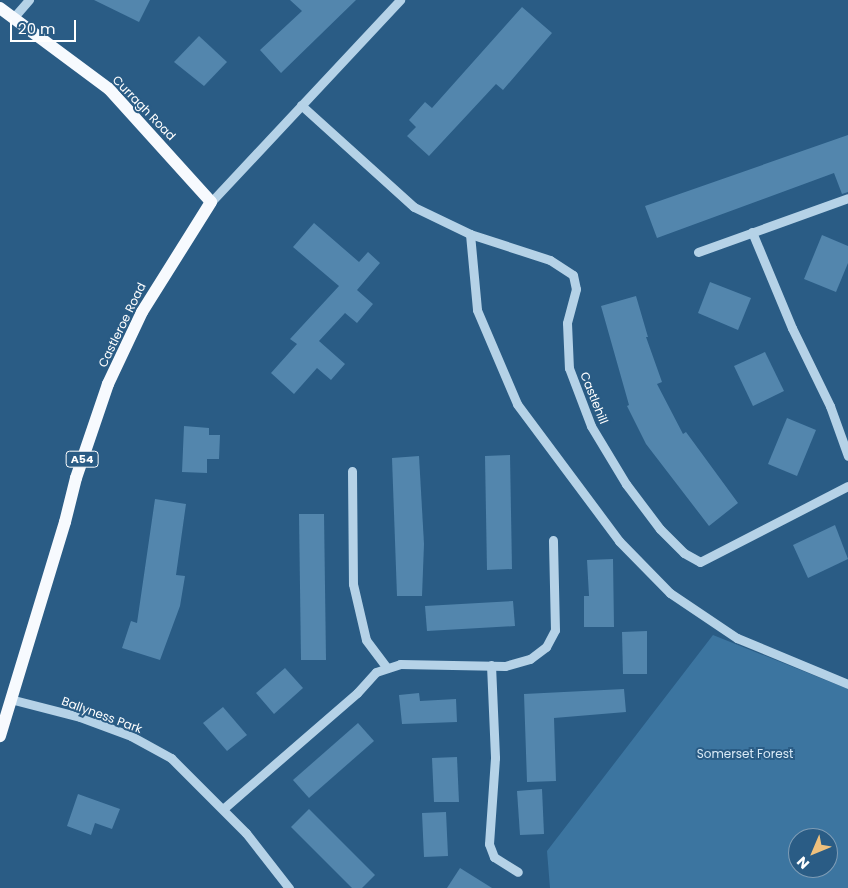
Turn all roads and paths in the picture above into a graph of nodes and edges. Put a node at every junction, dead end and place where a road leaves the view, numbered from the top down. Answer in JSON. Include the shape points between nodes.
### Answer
{"nodes":[{"id":1,"x":29,"y":0,"type":"edge"},
{"id":2,"x":400,"y":0,"type":"edge"},
{"id":3,"x":0,"y":8,"type":"edge"},
{"id":4,"x":14,"y":17,"type":"junction"},
{"id":5,"x":301,"y":105,"type":"junction"},
{"id":6,"x":848,"y":198,"type":"edge"},
{"id":7,"x":211,"y":202,"type":"junction"},
{"id":8,"x":752,"y":232,"type":"junction"},
{"id":9,"x":470,"y":234,"type":"junction"},
{"id":10,"x":698,"y":252,"type":"dead end"},
{"id":11,"x":848,"y":456,"type":"edge"},
{"id":12,"x":352,"y":471,"type":"dead end"},
{"id":13,"x":848,"y":486,"type":"edge"},
{"id":14,"x":553,"y":540,"type":"dead end"},
{"id":15,"x":491,"y":665,"type":"junction"},
{"id":16,"x":387,"y":668,"type":"junction"},
{"id":17,"x":848,"y":684,"type":"edge"},
{"id":18,"x":10,"y":699,"type":"junction"},
{"id":19,"x":0,"y":736,"type":"edge"},
{"id":20,"x":223,"y":808,"type":"junction"},
{"id":21,"x":518,"y":872,"type":"dead end"},
{"id":22,"x":289,"y":888,"type":"edge"}],
"edges":[{"from":1,"to":4,"type":"street"},
{"from":2,"to":5,"type":"street","name":"Castleroe Road"},
{"from":3,"to":4,"type":"main road","name":"Curragh Road"},
{"from":4,"to":7,"type":"main road","name":"Curragh Road","via":[[109,89]]},
{"from":5,"to":7,"type":"street","name":"Castleroe Road"},
{"from":5,"to":9,"type":"street","name":"Castlehill","via":[[414,208]]},
{"from":6,"to":8,"type":"street"},
{"from":7,"to":18,"type":"main road","name":"Castleroe Road","number":"A54","via":[[142,312],[108,384],[76,478],[66,522]]},
{"from":8,"to":10,"type":"street"},
{"from":8,"to":11,"type":"street","via":[[792,328],[830,406]]},
{"from":9,"to":13,"type":"street","name":"Castlehill","via":[[550,260],[573,275],[576,289],[567,323],[569,368],[591,426],[626,484],[684,553],[700,562]]},
{"from":9,"to":17,"type":"street","via":[[477,310],[517,404],[618,541],[670,593],[737,638]]},
{"from":12,"to":16,"type":"street","via":[[353,584],[366,640]]},
{"from":14,"to":15,"type":"street","via":[[555,630],[546,647],[530,659]]},
{"from":15,"to":16,"type":"street","via":[[400,664]]},
{"from":15,"to":21,"type":"street","via":[[495,758],[489,844],[494,857]]},
{"from":16,"to":20,"type":"street","via":[[376,672],[357,693]]},
{"from":18,"to":19,"type":"main road","name":"Castleroe Road","number":"A54"},
{"from":18,"to":20,"type":"street","name":"Ballyness Park","via":[[80,717],[131,736],[171,758]]},
{"from":20,"to":22,"type":"street","name":"Ballyness Park"}]}
